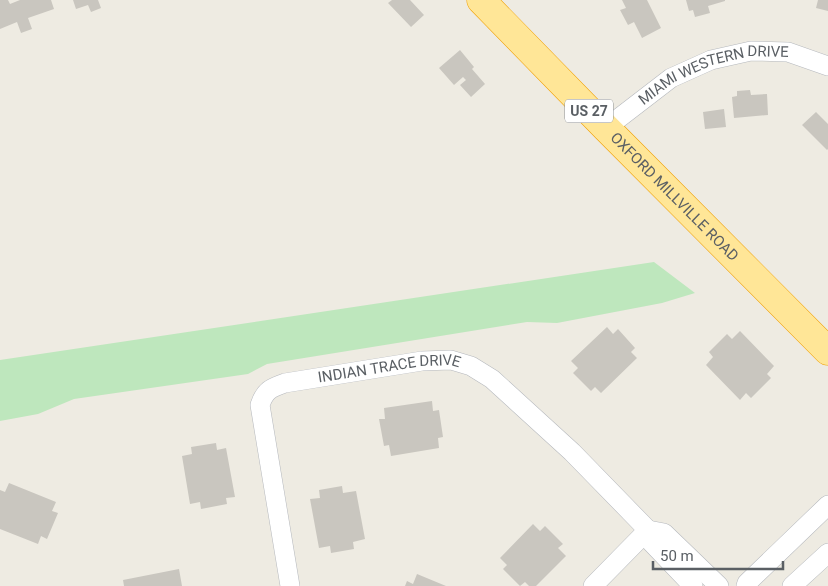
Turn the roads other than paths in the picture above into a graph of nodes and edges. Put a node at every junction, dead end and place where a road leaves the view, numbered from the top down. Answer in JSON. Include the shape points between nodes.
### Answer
{"nodes":[{"id":1,"x":481,"y":0,"type":"edge"},
{"id":2,"x":828,"y":66,"type":"edge"},
{"id":3,"x":606,"y":128,"type":"junction"},
{"id":4,"x":828,"y":350,"type":"edge"},
{"id":5,"x":828,"y":505,"type":"edge"},
{"id":6,"x":648,"y":530,"type":"junction"},
{"id":7,"x":828,"y":553,"type":"edge"},
{"id":8,"x":290,"y":586,"type":"edge"},
{"id":9,"x":593,"y":586,"type":"edge"},
{"id":10,"x":692,"y":586,"type":"edge"},
{"id":11,"x":719,"y":586,"type":"edge"},
{"id":12,"x":746,"y":586,"type":"edge"},
{"id":13,"x":792,"y":586,"type":"edge"}],
"edges":[{"from":1,"to":3,"type":"highway","name":"OXFORD MILLVILLE ROAD","number":"US 27"},
{"from":2,"to":3,"type":"street","name":"MIAMI WESTERN DRIVE","via":[[788,52],[751,51],[711,60],[671,78]]},
{"from":3,"to":4,"type":"highway","name":"OXFORD MILLVILLE ROAD","number":"US 27"},
{"from":5,"to":12,"type":"street"},
{"from":6,"to":8,"type":"street","name":"INDIAN TRACE DRIVE","via":[[572,452],[492,379],[471,366],[451,360],[422,361],[285,383],[263,396],[260,405]]},
{"from":6,"to":9,"type":"street"},
{"from":6,"to":10,"type":"street","name":"INDIAN TRACE DRIVE","via":[[651,542]]},
{"from":6,"to":11,"type":"street","name":"INDIAN TRACE DRIVE","via":[[664,533]]},
{"from":7,"to":13,"type":"street"}]}
